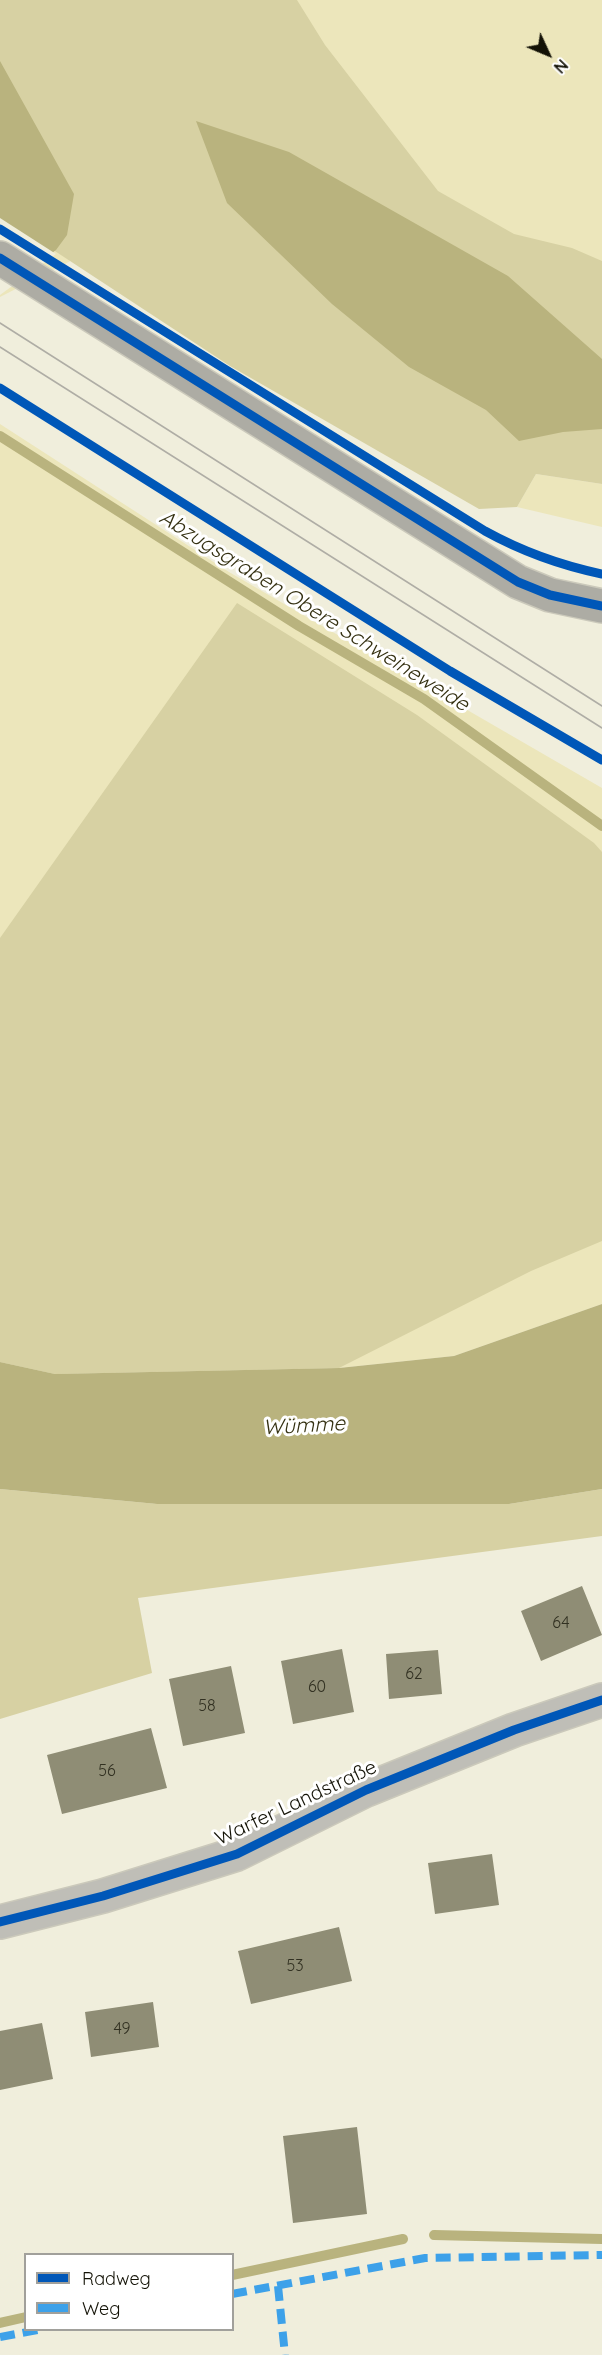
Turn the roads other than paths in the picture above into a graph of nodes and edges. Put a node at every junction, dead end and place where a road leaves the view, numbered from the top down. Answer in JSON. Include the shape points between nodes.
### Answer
{"nodes":[{"id":1,"x":0,"y":258,"type":"edge"},
{"id":2,"x":602,"y":606,"type":"edge"},
{"id":3,"x":602,"y":1700,"type":"edge"},
{"id":4,"x":0,"y":1922,"type":"edge"}],
"edges":[{"from":1,"to":2,"type":"main road","via":[[518,582],[550,595]]},
{"from":3,"to":4,"type":"street","name":"Warfer Landstraße","via":[[514,1730],[366,1790],[237,1854],[103,1896]]}]}
